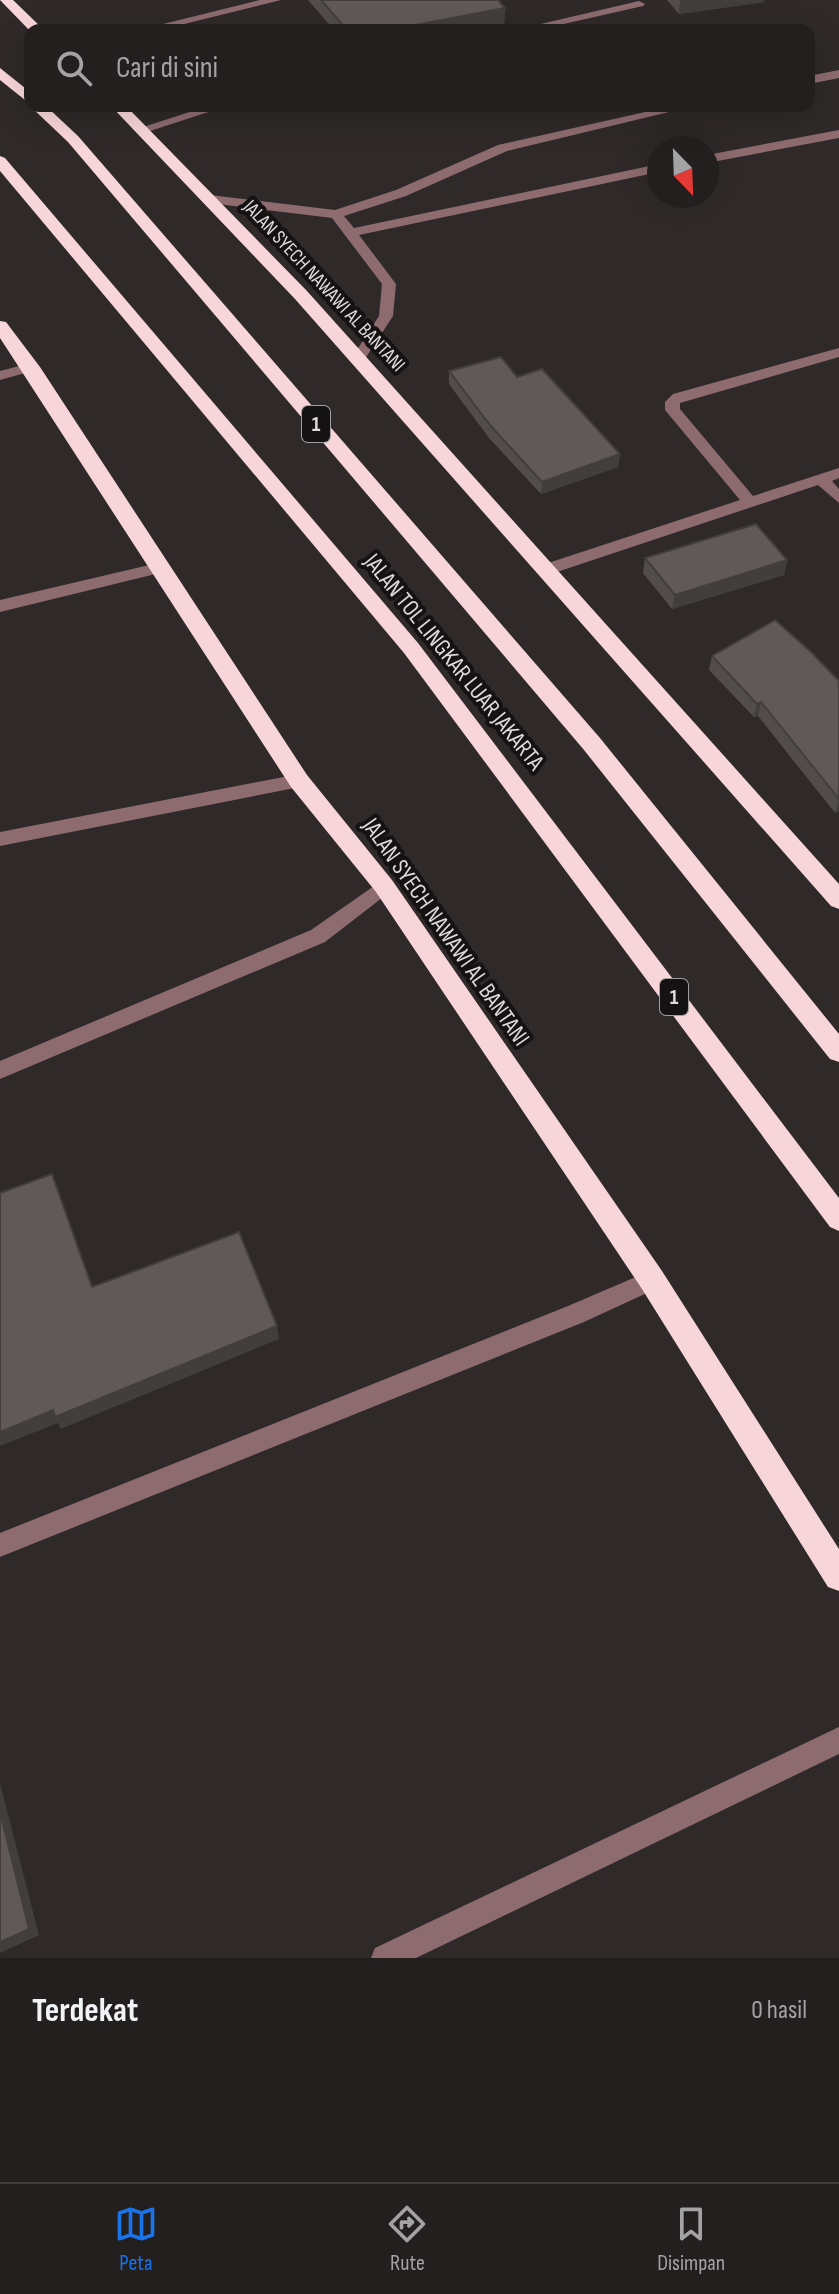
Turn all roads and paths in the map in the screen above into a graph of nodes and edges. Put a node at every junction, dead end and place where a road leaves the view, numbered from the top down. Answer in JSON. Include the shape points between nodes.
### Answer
{"nodes":[{"id":1,"x":5,"y":0,"type":"edge"},
{"id":2,"x":275,"y":0,"type":"edge"},
{"id":3,"x":639,"y":4,"type":"dead end"},
{"id":4,"x":31,"y":24,"type":"edge"},
{"id":5,"x":171,"y":24,"type":"edge"},
{"id":6,"x":548,"y":24,"type":"edge"},
{"id":7,"x":0,"y":72,"type":"edge"},
{"id":8,"x":839,"y":74,"type":"edge"},
{"id":9,"x":815,"y":79,"type":"edge"},
{"id":10,"x":24,"y":94,"type":"edge"},
{"id":11,"x":44,"y":112,"type":"edge"},
{"id":12,"x":125,"y":112,"type":"edge"},
{"id":13,"x":201,"y":112,"type":"edge"},
{"id":14,"x":662,"y":112,"type":"edge"},
{"id":15,"x":143,"y":129,"type":"junction"},
{"id":16,"x":839,"y":134,"type":"edge"},
{"id":17,"x":719,"y":157,"type":"edge"},
{"id":18,"x":0,"y":161,"type":"edge"},
{"id":19,"x":647,"y":170,"type":"edge"},
{"id":20,"x":210,"y":199,"type":"junction"},
{"id":21,"x":336,"y":214,"type":"junction"},
{"id":22,"x":349,"y":233,"type":"junction"},
{"id":23,"x":0,"y":326,"type":"edge"},
{"id":24,"x":839,"y":352,"type":"edge"},
{"id":25,"x":358,"y":359,"type":"junction"},
{"id":26,"x":31,"y":367,"type":"junction"},
{"id":27,"x":0,"y":376,"type":"edge"},
{"id":28,"x":839,"y":473,"type":"edge"},
{"id":29,"x":821,"y":479,"type":"junction"},
{"id":30,"x":839,"y":498,"type":"edge"},
{"id":31,"x":750,"y":502,"type":"junction"},
{"id":32,"x":162,"y":567,"type":"junction"},
{"id":33,"x":545,"y":570,"type":"junction"},
{"id":34,"x":0,"y":606,"type":"edge"},
{"id":35,"x":299,"y":781,"type":"junction"},
{"id":36,"x":0,"y":839,"type":"edge"},
{"id":37,"x":384,"y":886,"type":"junction"},
{"id":38,"x":839,"y":900,"type":"edge"},
{"id":39,"x":839,"y":1052,"type":"edge"},
{"id":40,"x":0,"y":1070,"type":"edge"},
{"id":41,"x":839,"y":1219,"type":"edge"},
{"id":42,"x":652,"y":1280,"type":"junction"},
{"id":43,"x":0,"y":1545,"type":"edge"},
{"id":44,"x":839,"y":1576,"type":"edge"},
{"id":45,"x":839,"y":1740,"type":"edge"},
{"id":46,"x":385,"y":1958,"type":"edge"}],
"edges":[{"from":1,"to":4,"type":"highway"},
{"from":2,"to":5,"type":"lane"},
{"from":3,"to":6,"type":"lane"},
{"from":7,"to":10,"type":"highway"},
{"from":8,"to":9,"type":"lane"},
{"from":11,"to":39,"type":"highway","name":"JALAN TOL LINGKAR LUAR JAKARTA","number":"1","via":[[73,139],[592,744]]},
{"from":12,"to":15,"type":"highway","name":"JALAN SYECH NAWAWI AL BANTANI"},
{"from":13,"to":15,"type":"lane"},
{"from":14,"to":21,"type":"lane","via":[[503,148],[401,193]]},
{"from":15,"to":20,"type":"highway","name":"JALAN SYECH NAWAWI AL BANTANI"},
{"from":16,"to":17,"type":"lane"},
{"from":18,"to":41,"type":"highway","name":"JALAN TOL LINGKAR LUAR JAKARTA","number":"1","via":[[411,648]]},
{"from":19,"to":22,"type":"lane"},
{"from":20,"to":21,"type":"lane"},
{"from":20,"to":25,"type":"highway","name":"JALAN SYECH NAWAWI AL BANTANI"},
{"from":21,"to":22,"type":"lane"},
{"from":22,"to":25,"type":"lane","via":[[389,284],[386,316]]},
{"from":23,"to":26,"type":"highway","name":"JALAN SYECH NAWAWI AL BANTANI"},
{"from":24,"to":31,"type":"lane","via":[[672,402],[673,410]]},
{"from":25,"to":33,"type":"highway","name":"JALAN SYECH NAWAWI AL BANTANI"},
{"from":26,"to":27,"type":"lane"},
{"from":26,"to":32,"type":"highway","name":"JALAN SYECH NAWAWI AL BANTANI"},
{"from":28,"to":29,"type":"lane"},
{"from":29,"to":30,"type":"lane"},
{"from":29,"to":31,"type":"lane"},
{"from":31,"to":33,"type":"lane"},
{"from":32,"to":34,"type":"lane"},
{"from":32,"to":35,"type":"highway","name":"JALAN SYECH NAWAWI AL BANTANI"},
{"from":33,"to":38,"type":"highway","name":"JALAN SYECH NAWAWI AL BANTANI"},
{"from":35,"to":36,"type":"lane"},
{"from":35,"to":37,"type":"highway","name":"JALAN SYECH NAWAWI AL BANTANI"},
{"from":37,"to":40,"type":"lane","via":[[318,936]]},
{"from":37,"to":42,"type":"highway","name":"JALAN SYECH NAWAWI AL BANTANI"},
{"from":42,"to":43,"type":"lane"},
{"from":42,"to":44,"type":"highway","name":"JALAN SYECH NAWAWI AL BANTANI"},
{"from":45,"to":46,"type":"lane"}]}
